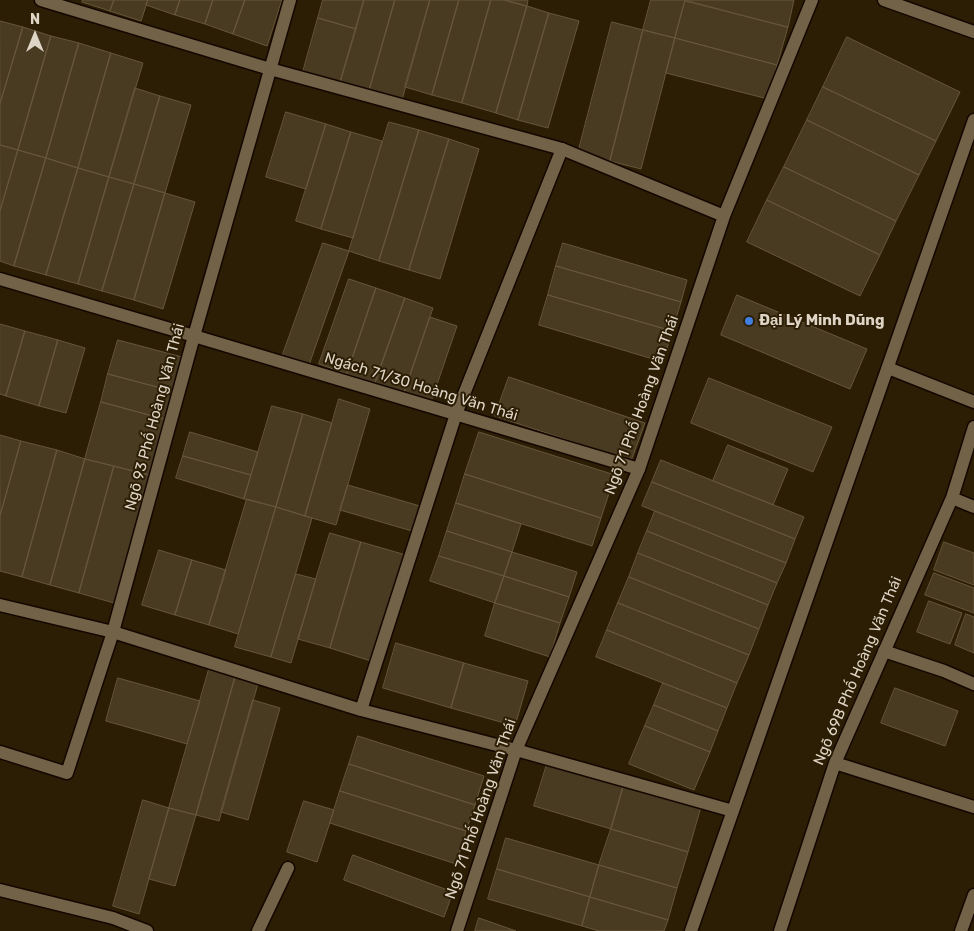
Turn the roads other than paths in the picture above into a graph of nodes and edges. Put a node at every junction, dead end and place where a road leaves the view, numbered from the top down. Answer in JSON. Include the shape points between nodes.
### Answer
{"nodes":[{"id":1,"x":41,"y":0,"type":"edge"},
{"id":2,"x":290,"y":0,"type":"edge"},
{"id":3,"x":812,"y":0,"type":"edge"},
{"id":4,"x":884,"y":0,"type":"edge"},
{"id":5,"x":974,"y":32,"type":"edge"},
{"id":6,"x":270,"y":69,"type":"junction"},
{"id":7,"x":974,"y":120,"type":"edge"},
{"id":8,"x":562,"y":150,"type":"junction"},
{"id":9,"x":724,"y":216,"type":"junction"},
{"id":10,"x":0,"y":279,"type":"edge"},
{"id":11,"x":194,"y":336,"type":"junction"},
{"id":12,"x":888,"y":368,"type":"junction"},
{"id":13,"x":974,"y":402,"type":"edge"},
{"id":14,"x":456,"y":414,"type":"junction"},
{"id":15,"x":974,"y":427,"type":"edge"},
{"id":16,"x":639,"y":469,"type":"junction"},
{"id":17,"x":952,"y":498,"type":"junction"},
{"id":18,"x":974,"y":507,"type":"edge"},
{"id":19,"x":0,"y":604,"type":"edge"},
{"id":20,"x":113,"y":632,"type":"junction"},
{"id":21,"x":884,"y":651,"type":"junction"},
{"id":22,"x":974,"y":684,"type":"edge"},
{"id":23,"x":362,"y":710,"type":"junction"},
{"id":24,"x":516,"y":750,"type":"junction"},
{"id":25,"x":0,"y":752,"type":"edge"},
{"id":26,"x":835,"y":763,"type":"junction"},
{"id":27,"x":974,"y":807,"type":"edge"},
{"id":28,"x":733,"y":811,"type":"junction"},
{"id":29,"x":288,"y":868,"type":"dead end"},
{"id":30,"x":0,"y":890,"type":"edge"},
{"id":31,"x":974,"y":895,"type":"edge"},
{"id":32,"x":147,"y":931,"type":"edge"},
{"id":33,"x":258,"y":931,"type":"edge"},
{"id":34,"x":457,"y":931,"type":"edge"},
{"id":35,"x":691,"y":931,"type":"edge"},
{"id":36,"x":780,"y":931,"type":"edge"},
{"id":37,"x":961,"y":931,"type":"edge"}],
"edges":[{"from":1,"to":6,"type":"street"},
{"from":2,"to":6,"type":"street","name":"Ngõ 93 Phố Hoàng Văn Thái"},
{"from":3,"to":9,"type":"street","name":"Ngõ 71 Phố Hoàng Văn Thái"},
{"from":4,"to":5,"type":"street"},
{"from":6,"to":8,"type":"street"},
{"from":6,"to":11,"type":"street","name":"Ngõ 93 Phố Hoàng Văn Thái"},
{"from":7,"to":12,"type":"street"},
{"from":8,"to":9,"type":"street"},
{"from":8,"to":14,"type":"street"},
{"from":9,"to":16,"type":"street","name":"Ngõ 71 Phố Hoàng Văn Thái"},
{"from":10,"to":11,"type":"street","name":"Ngách 71/30 Hoàng Văn Thái"},
{"from":11,"to":14,"type":"street","name":"Ngách 71/30 Hoàng Văn Thái"},
{"from":11,"to":20,"type":"street","name":"Ngõ 93 Phố Hoàng Văn Thái"},
{"from":12,"to":13,"type":"street"},
{"from":12,"to":28,"type":"street"},
{"from":14,"to":16,"type":"street","name":"Ngách 71/30 Hoàng Văn Thái"},
{"from":14,"to":23,"type":"street"},
{"from":15,"to":17,"type":"street","name":"Ngõ 69B Phố Hoàng Văn Thái"},
{"from":16,"to":24,"type":"street","name":"Ngõ 71 Phố Hoàng Văn Thái"},
{"from":17,"to":18,"type":"street"},
{"from":17,"to":21,"type":"street","name":"Ngõ 69B Phố Hoàng Văn Thái"},
{"from":19,"to":20,"type":"street"},
{"from":20,"to":23,"type":"street"},
{"from":20,"to":25,"type":"street","name":"Ngõ 93 Phố Hoàng Văn Thái","via":[[67,773]]},
{"from":21,"to":22,"type":"street"},
{"from":21,"to":26,"type":"street","name":"Ngõ 69B Phố Hoàng Văn Thái"},
{"from":23,"to":24,"type":"street"},
{"from":24,"to":28,"type":"street"},
{"from":24,"to":34,"type":"street","name":"Ngõ 71 Phố Hoàng Văn Thái"},
{"from":26,"to":27,"type":"street"},
{"from":26,"to":36,"type":"street","name":"Ngõ 69B Phố Hoàng Văn Thái"},
{"from":28,"to":35,"type":"street"},
{"from":29,"to":33,"type":"street"},
{"from":30,"to":32,"type":"street","via":[[113,918]]},
{"from":31,"to":37,"type":"street"}]}
